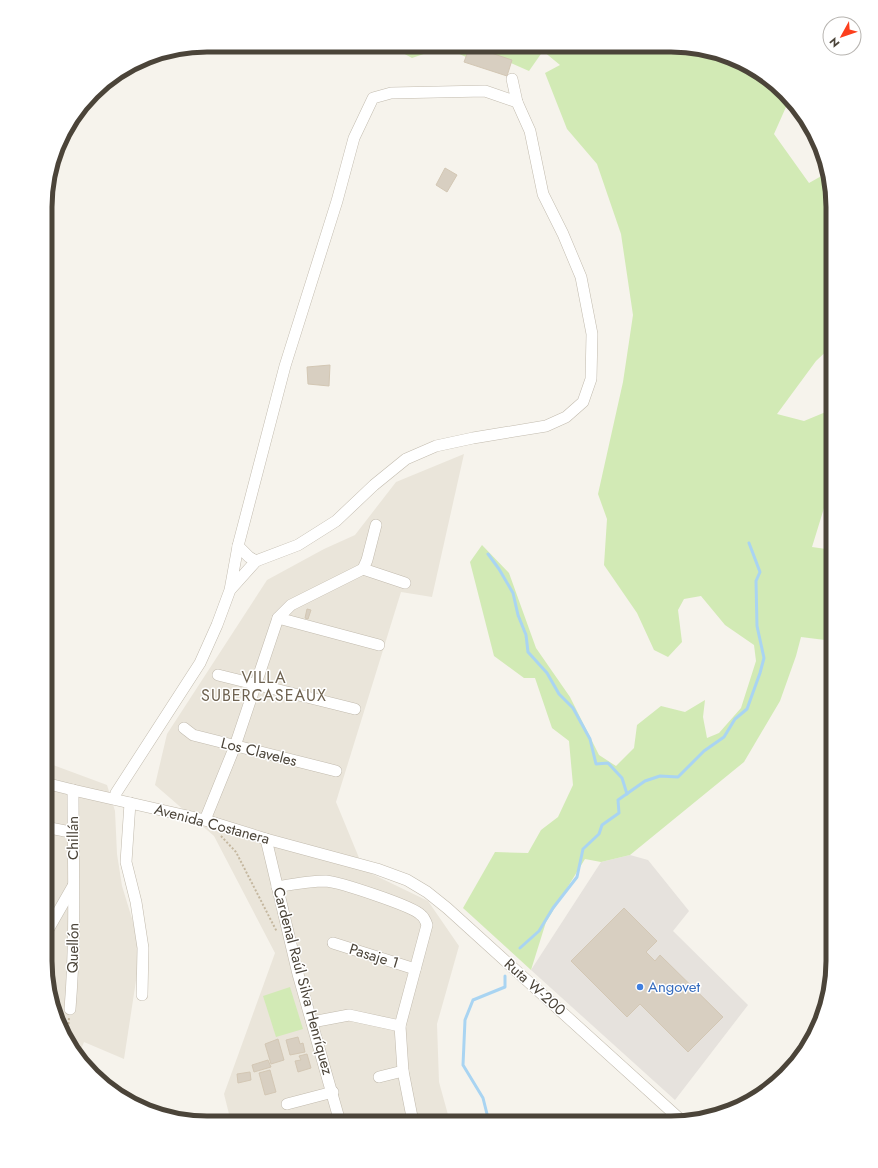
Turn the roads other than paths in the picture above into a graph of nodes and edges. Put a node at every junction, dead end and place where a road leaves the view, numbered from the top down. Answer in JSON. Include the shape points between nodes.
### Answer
{"nodes":[{"id":1,"x":512,"y":79,"type":"dead end"},
{"id":2,"x":517,"y":102,"type":"junction"},
{"id":3,"x":376,"y":525,"type":"dead end"},
{"id":4,"x":238,"y":546,"type":"junction"},
{"id":5,"x":256,"y":561,"type":"junction"},
{"id":6,"x":363,"y":569,"type":"junction"},
{"id":7,"x":405,"y":583,"type":"dead end"},
{"id":8,"x":230,"y":590,"type":"junction"},
{"id":9,"x":278,"y":618,"type":"junction"},
{"id":10,"x":379,"y":645,"type":"dead end"},
{"id":11,"x":218,"y":675,"type":"dead end"},
{"id":12,"x":256,"y":685,"type":"junction"},
{"id":13,"x":355,"y":709,"type":"dead end"},
{"id":14,"x":184,"y":728,"type":"dead end"},
{"id":15,"x":235,"y":746,"type":"junction"},
{"id":16,"x":336,"y":770,"type":"dead end"},
{"id":17,"x":52,"y":785,"type":"edge"},
{"id":18,"x":73,"y":790,"type":"junction"},
{"id":19,"x":115,"y":799,"type":"junction"},
{"id":20,"x":130,"y":803,"type":"junction"},
{"id":21,"x":205,"y":820,"type":"junction"},
{"id":22,"x":52,"y":828,"type":"edge"},
{"id":23,"x":73,"y":832,"type":"junction"},
{"id":24,"x":266,"y":839,"type":"junction"},
{"id":25,"x":377,"y":869,"type":"joint"},
{"id":26,"x":74,"y":886,"type":"junction"},
{"id":27,"x":277,"y":887,"type":"junction"},
{"id":28,"x":52,"y":923,"type":"edge"},
{"id":29,"x":333,"y":943,"type":"dead end"},
{"id":30,"x":415,"y":969,"type":"junction"},
{"id":31,"x":142,"y":995,"type":"dead end"},
{"id":32,"x":70,"y":1009,"type":"road end"},
{"id":33,"x":312,"y":1022,"type":"junction"},
{"id":34,"x":400,"y":1026,"type":"junction"},
{"id":35,"x":403,"y":1071,"type":"junction"},
{"id":36,"x":379,"y":1077,"type":"dead end"},
{"id":37,"x":333,"y":1092,"type":"junction"},
{"id":38,"x":287,"y":1104,"type":"dead end"},
{"id":39,"x":339,"y":1116,"type":"edge"},
{"id":40,"x":413,"y":1116,"type":"edge"},
{"id":41,"x":678,"y":1116,"type":"edge"}],
"edges":[{"from":1,"to":2,"type":"street"},
{"from":2,"to":4,"type":"street","via":[[485,92],[392,93],[373,98],[354,138],[285,366]]},
{"from":2,"to":5,"type":"street","via":[[530,131],[543,194],[581,277],[592,334],[591,379],[583,402],[566,417],[546,426],[436,446],[406,459],[374,485],[336,522],[298,545]]},
{"from":3,"to":6,"type":"street"},
{"from":4,"to":5,"type":"street","via":[[249,558]]},
{"from":4,"to":8,"type":"street"},
{"from":5,"to":8,"type":"street"},
{"from":6,"to":7,"type":"street"},
{"from":6,"to":9,"type":"street","via":[[291,604]]},
{"from":8,"to":19,"type":"street","via":[[200,663],[116,793]]},
{"from":9,"to":10,"type":"street"},
{"from":9,"to":12,"type":"street"},
{"from":11,"to":12,"type":"street"},
{"from":12,"to":13,"type":"street"},
{"from":12,"to":15,"type":"street"},
{"from":14,"to":15,"type":"street","name":"Los Claveles","via":[[193,736]]},
{"from":15,"to":16,"type":"street","name":"Los Claveles"},
{"from":15,"to":21,"type":"street"},
{"from":17,"to":18,"type":"street","name":"Avenida Costanera"},
{"from":18,"to":19,"type":"street","name":"Avenida Costanera"},
{"from":18,"to":23,"type":"street","name":"Chillán"},
{"from":19,"to":20,"type":"street","name":"Avenida Costanera"},
{"from":20,"to":21,"type":"street","name":"Avenida Costanera"},
{"from":20,"to":31,"type":"street","via":[[126,862],[136,902],[143,948]]},
{"from":21,"to":24,"type":"street","name":"Avenida Costanera"},
{"from":22,"to":23,"type":"street"},
{"from":23,"to":26,"type":"street","name":"Chillán"},
{"from":24,"to":25,"type":"street","name":"Avenida Costanera"},
{"from":24,"to":27,"type":"street","name":"Cardenal Raúl Silva Henríquez"},
{"from":25,"to":41,"type":"street","name":"Ruta W-200","via":[[406,880],[448,908]]},
{"from":26,"to":28,"type":"street"},
{"from":26,"to":32,"type":"street","name":"Quellón"},
{"from":27,"to":30,"type":"street","via":[[303,882],[328,882],[386,899],[421,914],[428,925]]},
{"from":27,"to":33,"type":"street","name":"Cardenal Raúl Silva Henríquez"},
{"from":29,"to":30,"type":"street","name":"Pasaje 1"},
{"from":30,"to":34,"type":"street"},
{"from":33,"to":34,"type":"street","via":[[349,1015]]},
{"from":33,"to":37,"type":"street","name":"Cardenal Raúl Silva Henríquez"},
{"from":34,"to":35,"type":"street"},
{"from":35,"to":36,"type":"street"},
{"from":35,"to":40,"type":"street"},
{"from":37,"to":38,"type":"street"},
{"from":37,"to":39,"type":"street","name":"Cardenal Raúl Silva Henríquez"}]}
